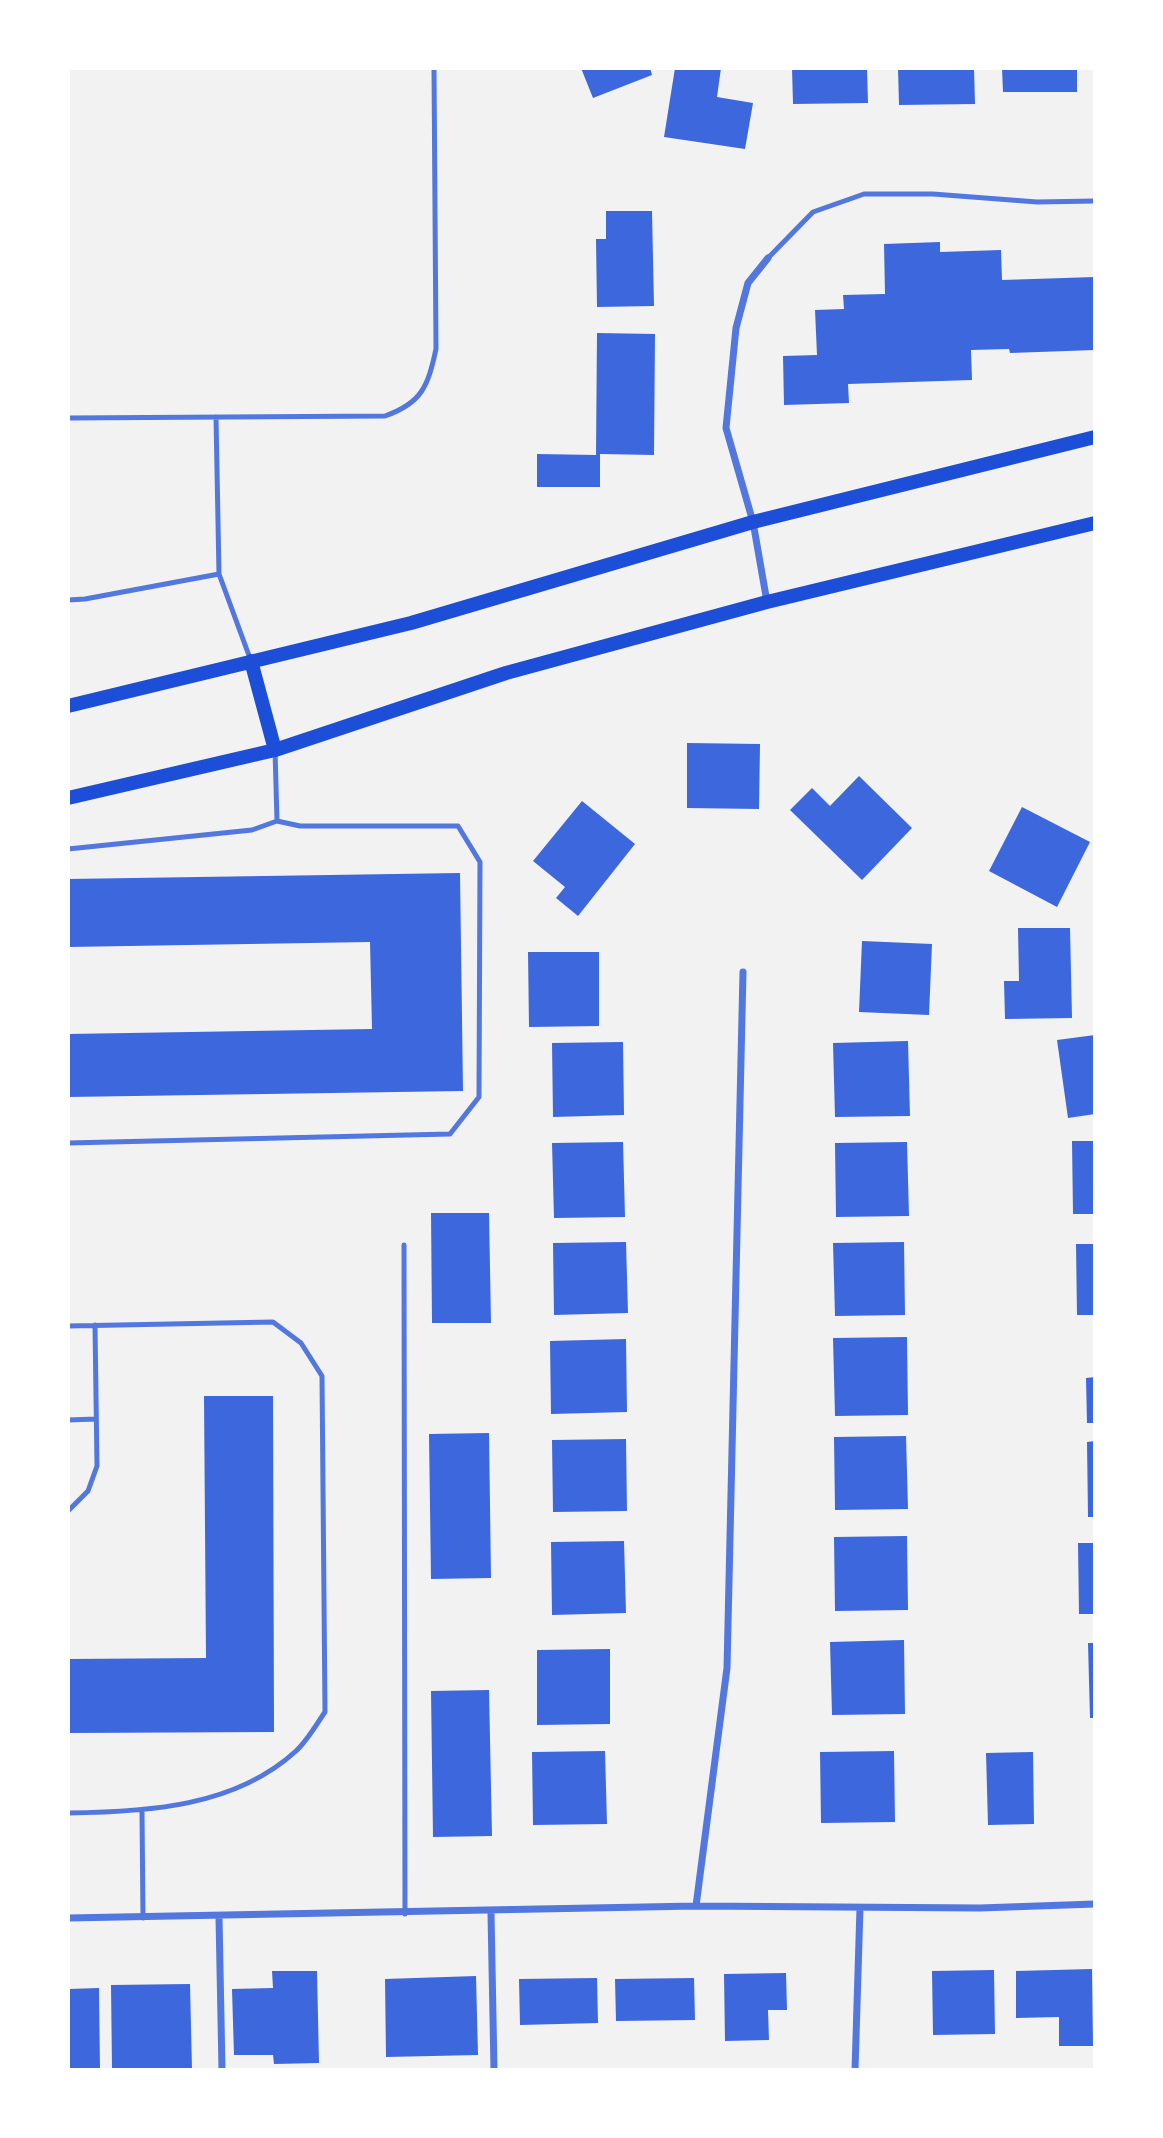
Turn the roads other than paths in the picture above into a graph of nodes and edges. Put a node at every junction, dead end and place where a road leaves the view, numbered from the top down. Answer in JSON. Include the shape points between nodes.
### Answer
{"nodes":[{"id":1,"x":433,"y":68,"type":"edge"},
{"id":2,"x":1095,"y":201,"type":"edge"},
{"id":3,"x":768,"y":258,"type":"joint"},
{"id":4,"x":216,"y":417,"type":"junction"},
{"id":5,"x":68,"y":418,"type":"edge"},
{"id":6,"x":1095,"y":437,"type":"edge"},
{"id":7,"x":753,"y":522,"type":"junction"},
{"id":8,"x":1095,"y":523,"type":"edge"},
{"id":9,"x":219,"y":574,"type":"junction"},
{"id":10,"x":68,"y":600,"type":"edge"},
{"id":11,"x":767,"y":601,"type":"junction"},
{"id":12,"x":251,"y":661,"type":"junction"},
{"id":13,"x":68,"y":706,"type":"edge"},
{"id":14,"x":275,"y":750,"type":"junction"},
{"id":15,"x":68,"y":798,"type":"edge"},
{"id":16,"x":276,"y":821,"type":"junction"},
{"id":17,"x":68,"y":849,"type":"edge"},
{"id":18,"x":743,"y":972,"type":"dead end"},
{"id":19,"x":68,"y":1143,"type":"edge"},
{"id":20,"x":404,"y":1245,"type":"dead end"},
{"id":21,"x":95,"y":1325,"type":"junction"},
{"id":22,"x":68,"y":1326,"type":"edge"},
{"id":23,"x":96,"y":1419,"type":"junction"},
{"id":24,"x":68,"y":1420,"type":"edge"},
{"id":25,"x":68,"y":1511,"type":"edge"},
{"id":26,"x":142,"y":1812,"type":"junction"},
{"id":27,"x":68,"y":1813,"type":"edge"},
{"id":28,"x":1095,"y":1904,"type":"edge"},
{"id":29,"x":696,"y":1906,"type":"junction"},
{"id":30,"x":860,"y":1908,"type":"junction"},
{"id":31,"x":491,"y":1913,"type":"junction"},
{"id":32,"x":405,"y":1914,"type":"junction"},
{"id":33,"x":219,"y":1917,"type":"junction"},
{"id":34,"x":68,"y":1918,"type":"edge"},
{"id":35,"x":143,"y":1918,"type":"junction"},
{"id":36,"x":222,"y":2070,"type":"edge"},
{"id":37,"x":494,"y":2070,"type":"edge"},
{"id":38,"x":855,"y":2070,"type":"edge"}],
"edges":[{"from":1,"to":4,"type":"lane","via":[[436,349],[428,382],[409,408],[385,416]]},
{"from":2,"to":3,"type":"lane","via":[[864,194],[813,212]]},
{"from":3,"to":7,"type":"street","via":[[748,283],[736,328],[726,428]]},
{"from":4,"to":5,"type":"lane"},
{"from":4,"to":9,"type":"lane"},
{"from":6,"to":7,"type":"main road"},
{"from":7,"to":11,"type":"street"},
{"from":7,"to":12,"type":"main road","via":[[411,623]]},
{"from":8,"to":11,"type":"main road"},
{"from":9,"to":10,"type":"lane"},
{"from":9,"to":12,"type":"lane"},
{"from":11,"to":14,"type":"main road","via":[[506,673]]},
{"from":12,"to":13,"type":"main road"},
{"from":12,"to":14,"type":"main road"},
{"from":14,"to":15,"type":"main road"},
{"from":14,"to":16,"type":"lane"},
{"from":16,"to":17,"type":"lane","via":[[252,830]]},
{"from":16,"to":19,"type":"lane","via":[[300,826],[458,826],[480,862],[479,1097],[450,1134]]},
{"from":18,"to":29,"type":"street","via":[[727,1668]]},
{"from":20,"to":32,"type":"lane"},
{"from":21,"to":22,"type":"lane"},
{"from":21,"to":23,"type":"lane"},
{"from":21,"to":26,"type":"lane","via":[[272,1322],[300,1343],[321,1376],[325,1713],[297,1751],[248,1784]]},
{"from":23,"to":24,"type":"lane"},
{"from":23,"to":25,"type":"lane","via":[[97,1466],[88,1491]]},
{"from":26,"to":27,"type":"lane"},
{"from":26,"to":35,"type":"lane"},
{"from":28,"to":30,"type":"street"},
{"from":29,"to":30,"type":"street"},
{"from":29,"to":31,"type":"street"},
{"from":30,"to":38,"type":"street"},
{"from":31,"to":32,"type":"street"},
{"from":31,"to":37,"type":"street"},
{"from":32,"to":33,"type":"street"},
{"from":33,"to":35,"type":"street"},
{"from":33,"to":36,"type":"street"},
{"from":34,"to":35,"type":"street"}]}
